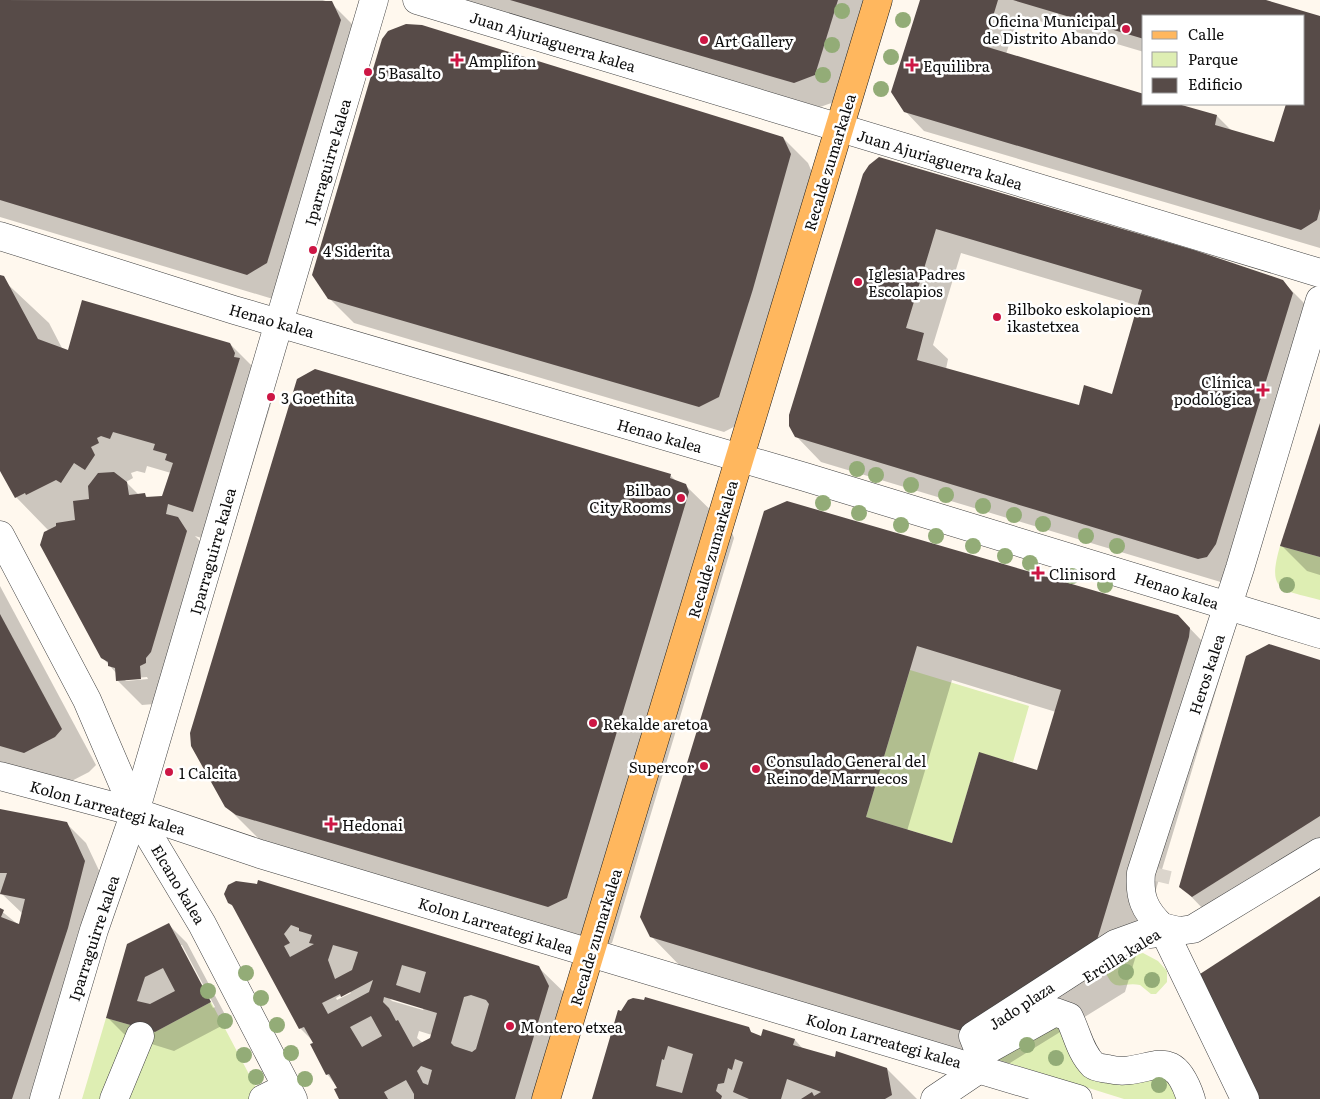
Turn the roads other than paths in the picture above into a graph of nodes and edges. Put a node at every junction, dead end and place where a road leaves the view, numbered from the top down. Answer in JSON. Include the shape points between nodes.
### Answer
{"nodes":[{"id":1,"x":374,"y":0,"type":"edge"},
{"id":2,"x":417,"y":0,"type":"edge"},
{"id":3,"x":878,"y":0,"type":"edge"},
{"id":4,"x":840,"y":129,"type":"junction"},
{"id":5,"x":0,"y":236,"type":"edge"},
{"id":6,"x":1320,"y":273,"type":"edge"},
{"id":7,"x":1320,"y":300,"type":"edge"},
{"id":8,"x":279,"y":322,"type":"junction"},
{"id":9,"x":739,"y":457,"type":"junction"},
{"id":10,"x":0,"y":535,"type":"edge"},
{"id":11,"x":1228,"y":606,"type":"junction"},
{"id":12,"x":1320,"y":634,"type":"edge"},
{"id":13,"x":0,"y":776,"type":"edge"},
{"id":14,"x":1172,"y":778,"type":"junction"},
{"id":15,"x":136,"y":812,"type":"junction"},
{"id":16,"x":1320,"y":852,"type":"edge"},
{"id":17,"x":1158,"y":868,"type":"tunnel mouth"},
{"id":18,"x":1162,"y":927,"type":"junction"},
{"id":19,"x":590,"y":953,"type":"junction"},
{"id":20,"x":140,"y":1036,"type":"dead end"},
{"id":21,"x":979,"y":1057,"type":"junction"},
{"id":22,"x":281,"y":1095,"type":"edge"},
{"id":23,"x":44,"y":1099,"type":"edge"},
{"id":24,"x":114,"y":1099,"type":"edge"},
{"id":25,"x":546,"y":1099,"type":"edge"},
{"id":26,"x":935,"y":1099,"type":"edge"},
{"id":27,"x":1078,"y":1099,"type":"edge"},
{"id":28,"x":1191,"y":1099,"type":"edge"},
{"id":29,"x":1245,"y":1099,"type":"edge"}],
"edges":[{"from":1,"to":8,"type":"street","name":"Iparraguirre kalea"},
{"from":2,"to":4,"type":"street","name":"Juan Ajuriaguerra kalea"},
{"from":3,"to":4,"type":"main road","name":"Recalde zumarkalea"},
{"from":4,"to":6,"type":"street","name":"Juan Ajuriaguerra kalea"},
{"from":4,"to":9,"type":"main road","name":"Recalde zumarkalea"},
{"from":5,"to":8,"type":"street","name":"Henao kalea"},
{"from":7,"to":11,"type":"street","name":"Heros kalea"},
{"from":8,"to":9,"type":"street","name":"Henao kalea"},
{"from":8,"to":15,"type":"street","name":"Iparraguirre kalea"},
{"from":9,"to":11,"type":"street","name":"Henao kalea"},
{"from":9,"to":19,"type":"main road","name":"Recalde zumarkalea"},
{"from":10,"to":15,"type":"street","name":"Elcano kalea","via":[[87,700]]},
{"from":11,"to":12,"type":"street","name":"Henao kalea"},
{"from":11,"to":14,"type":"street","name":"Heros kalea"},
{"from":13,"to":15,"type":"street","name":"Kolon Larreategi kalea"},
{"from":14,"to":17,"type":"street","via":[[1172,824]]},
{"from":14,"to":18,"type":"street","name":"Heros kalea","via":[[1143,866],[1140,889],[1142,904]]},
{"from":15,"to":19,"type":"street","name":"Kolon Larreategi kalea","via":[[260,854]]},
{"from":15,"to":22,"type":"street","name":"Elcano kalea","via":[[202,924]]},
{"from":15,"to":23,"type":"street","name":"Iparraguirre kalea","via":[[94,930]]},
{"from":16,"to":18,"type":"street","name":"Ercilla kalea","via":[[1193,929],[1179,931]]},
{"from":18,"to":21,"type":"street","name":"Ercilla kalea"},
{"from":18,"to":29,"type":"street"},
{"from":19,"to":21,"type":"street","name":"Kolon Larreategi kalea","via":[[952,1059]]},
{"from":19,"to":25,"type":"main road","name":"Recalde zumarkalea"},
{"from":20,"to":24,"type":"street"},
{"from":21,"to":26,"type":"street","name":"Ercilla kalea"},
{"from":21,"to":27,"type":"street","name":"Kolon Larreategi kalea"},
{"from":21,"to":28,"type":"street","name":"Jado plaza","via":[[1056,1012],[1069,1017],[1082,1050],[1095,1066],[1116,1071],[1135,1071],[1153,1064],[1170,1066],[1185,1080]]}]}
